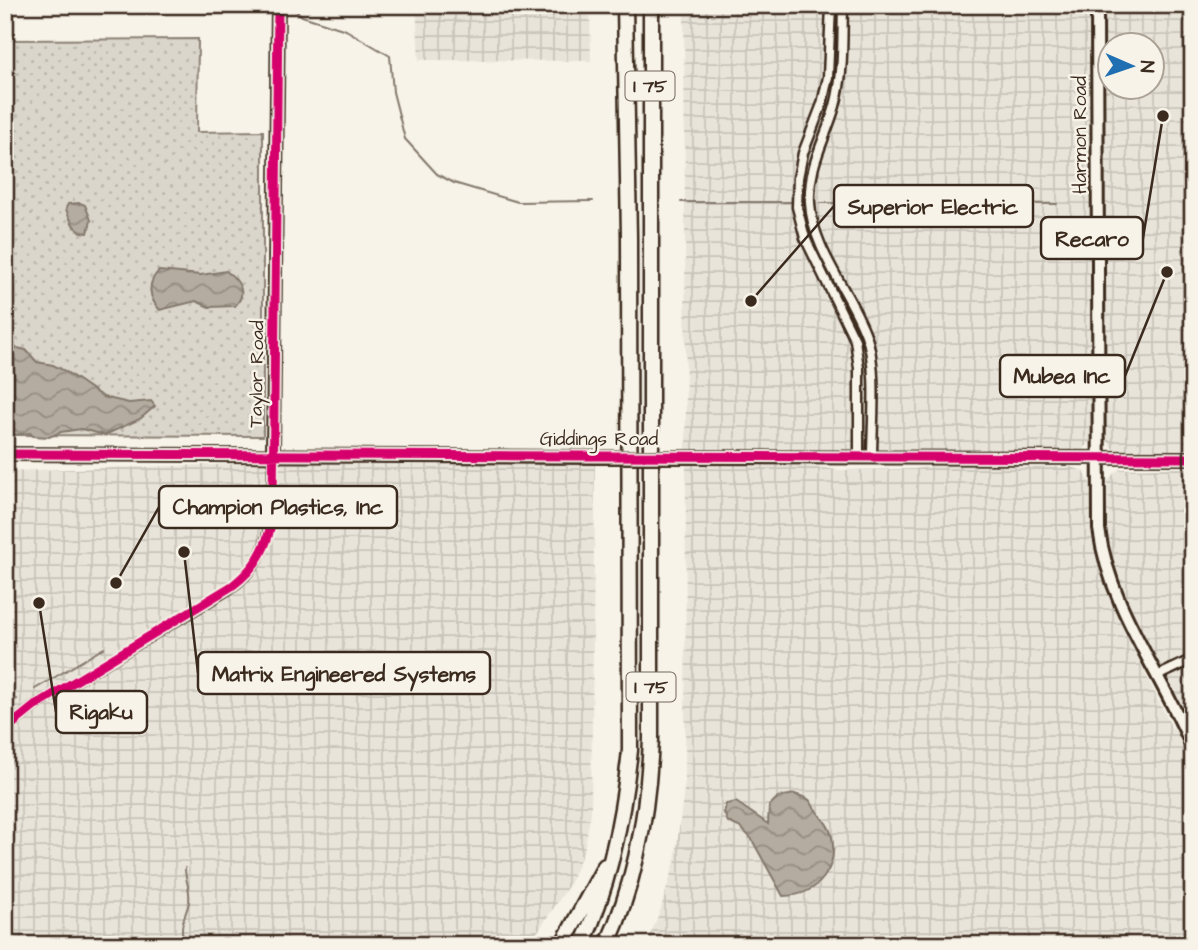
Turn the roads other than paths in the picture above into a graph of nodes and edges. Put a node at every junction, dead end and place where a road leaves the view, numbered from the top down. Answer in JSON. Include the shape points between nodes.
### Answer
{"nodes":[{"id":1,"x":278,"y":5,"type":"edge"},
{"id":2,"x":625,"y":5,"type":"edge"},
{"id":3,"x":651,"y":5,"type":"edge"},
{"id":4,"x":831,"y":5,"type":"edge"},
{"id":5,"x":843,"y":5,"type":"edge"},
{"id":6,"x":1097,"y":5,"type":"edge"},
{"id":7,"x":5,"y":454,"type":"edge"},
{"id":8,"x":273,"y":455,"type":"junction"},
{"id":9,"x":859,"y":457,"type":"junction"},
{"id":10,"x":872,"y":457,"type":"junction"},
{"id":11,"x":1099,"y":458,"type":"junction"},
{"id":12,"x":1193,"y":458,"type":"edge"},
{"id":13,"x":1193,"y":659,"type":"edge"},
{"id":14,"x":1157,"y":677,"type":"junction"},
{"id":15,"x":5,"y":730,"type":"edge"},
{"id":16,"x":1193,"y":749,"type":"edge"},
{"id":17,"x":615,"y":846,"type":"junction"},
{"id":18,"x":562,"y":945,"type":"edge"},
{"id":19,"x":582,"y":945,"type":"edge"},
{"id":20,"x":607,"y":945,"type":"edge"}],
"edges":[{"from":1,"to":8,"type":"street","name":"Taylor Road"},
{"from":2,"to":17,"type":"highway","number":"I 75","via":[[630,738]]},
{"from":3,"to":20,"type":"highway","number":"I 75","via":[[649,780],[637,858]]},
{"from":4,"to":9,"type":"street","via":[[828,77],[797,178],[797,207],[805,238],[855,340]]},
{"from":5,"to":10,"type":"street","via":[[840,78],[835,107],[814,160],[810,206],[817,234],[867,336],[872,367]]},
{"from":6,"to":11,"type":"street","name":"Harmon Road"},
{"from":7,"to":8,"type":"street","name":"Giddings Road"},
{"from":8,"to":9,"type":"street","name":"Giddings Road","bridge":true},
{"from":8,"to":15,"type":"street","name":"Taylor Road","via":[[270,530],[261,555],[245,575],[32,708]]},
{"from":9,"to":10,"type":"street","name":"Giddings Road"},
{"from":10,"to":11,"type":"street","name":"Giddings Road"},
{"from":11,"to":12,"type":"street","name":"Giddings Road"},
{"from":11,"to":14,"type":"street","name":"Harmon Road","via":[[1099,528],[1106,568]]},
{"from":13,"to":14,"type":"street"},
{"from":14,"to":16,"type":"street","name":"Harmon Road"},
{"from":17,"to":18,"type":"highway"},
{"from":17,"to":19,"type":"highway","number":"I 75"}]}
